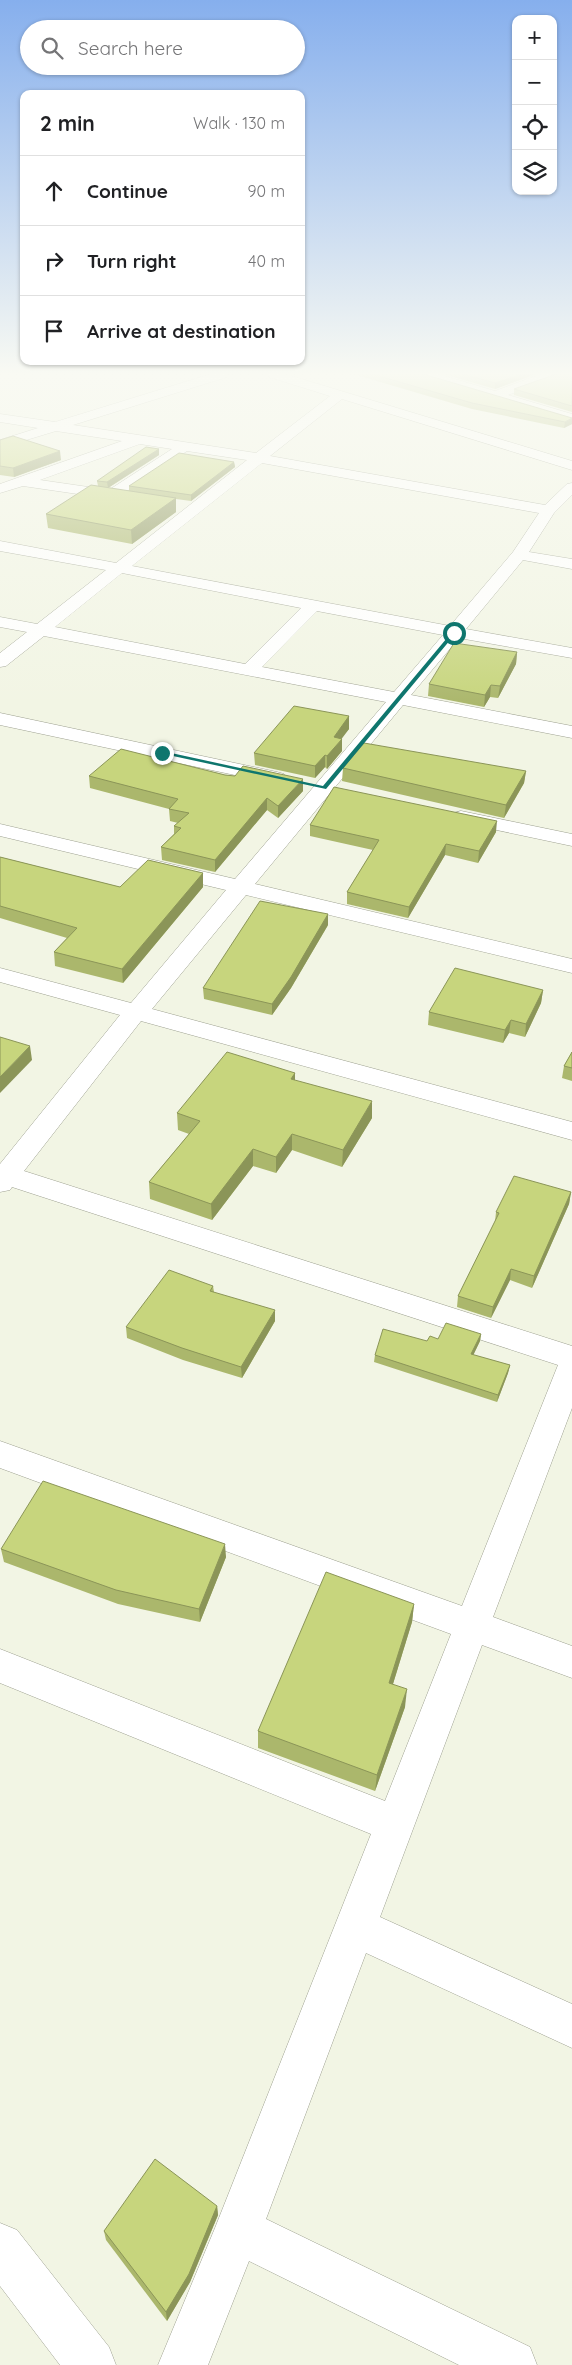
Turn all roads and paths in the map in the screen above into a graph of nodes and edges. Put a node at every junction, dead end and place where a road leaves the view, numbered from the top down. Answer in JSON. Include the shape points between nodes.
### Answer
{"nodes":[{"id":1,"x":12,"y":484,"type":"edge"},
{"id":2,"x":43,"y":484,"type":"edge"},
{"id":3,"x":127,"y":484,"type":"edge"},
{"id":4,"x":225,"y":484,"type":"edge"},
{"id":5,"x":406,"y":484,"type":"edge"},
{"id":6,"x":572,"y":487,"type":"edge"},
{"id":7,"x":0,"y":489,"type":"edge"},
{"id":8,"x":111,"y":495,"type":"junction"},
{"id":9,"x":130,"y":498,"type":"edge"},
{"id":10,"x":176,"y":505,"type":"dead end"},
{"id":11,"x":195,"y":508,"type":"junction"},
{"id":12,"x":548,"y":510,"type":"junction"},
{"id":13,"x":0,"y":546,"type":"edge"},
{"id":14,"x":519,"y":555,"type":"junction"},
{"id":15,"x":572,"y":564,"type":"edge"},
{"id":16,"x":119,"y":568,"type":"junction"},
{"id":17,"x":313,"y":606,"type":"junction"},
{"id":18,"x":0,"y":622,"type":"edge"},
{"id":19,"x":40,"y":630,"type":"junction"},
{"id":20,"x":454,"y":633,"type":"junction"},
{"id":21,"x":572,"y":653,"type":"edge"},
{"id":22,"x":0,"y":662,"type":"edge"},
{"id":23,"x":249,"y":670,"type":"junction"},
{"id":24,"x":399,"y":698,"type":"junction"},
{"id":25,"x":0,"y":719,"type":"edge"},
{"id":26,"x":572,"y":732,"type":"edge"},
{"id":27,"x":317,"y":786,"type":"junction"},
{"id":28,"x":439,"y":812,"type":"edge"},
{"id":29,"x":0,"y":830,"type":"edge"},
{"id":30,"x":572,"y":840,"type":"edge"},
{"id":31,"x":240,"y":888,"type":"junction"},
{"id":32,"x":572,"y":966,"type":"edge"},
{"id":33,"x":0,"y":975,"type":"edge"},
{"id":34,"x":136,"y":1012,"type":"junction"},
{"id":35,"x":572,"y":1131,"type":"edge"},
{"id":36,"x":2,"y":1177,"type":"edge"},
{"id":37,"x":572,"y":1358,"type":"edge"},
{"id":38,"x":572,"y":1367,"type":"edge"},
{"id":39,"x":0,"y":1454,"type":"edge"},
{"id":40,"x":471,"y":1626,"type":"junction"},
{"id":41,"x":572,"y":1662,"type":"edge"},
{"id":42,"x":0,"y":1666,"type":"edge"},
{"id":43,"x":394,"y":1824,"type":"junction"},
{"id":44,"x":355,"y":1927,"type":"junction"},
{"id":45,"x":572,"y":2026,"type":"edge"},
{"id":46,"x":238,"y":2230,"type":"junction"},
{"id":47,"x":0,"y":2247,"type":"edge"},
{"id":48,"x":91,"y":2365,"type":"edge"},
{"id":49,"x":183,"y":2365,"type":"edge"},
{"id":50,"x":512,"y":2365,"type":"edge"}],
"edges":[{"from":1,"to":7,"type":"street"},
{"from":2,"to":8,"type":"street"},
{"from":3,"to":8,"type":"street"},
{"from":4,"to":11,"type":"street"},
{"from":5,"to":12,"type":"street"},
{"from":6,"to":12,"type":"street"},
{"from":8,"to":9,"type":"street"},
{"from":10,"to":11,"type":"street"},
{"from":11,"to":16,"type":"street"},
{"from":12,"to":14,"type":"street"},
{"from":13,"to":16,"type":"street"},
{"from":14,"to":15,"type":"street"},
{"from":14,"to":20,"type":"street"},
{"from":16,"to":17,"type":"street"},
{"from":16,"to":19,"type":"street"},
{"from":17,"to":20,"type":"street"},
{"from":17,"to":23,"type":"street"},
{"from":18,"to":19,"type":"street"},
{"from":19,"to":22,"type":"street"},
{"from":19,"to":23,"type":"street"},
{"from":20,"to":21,"type":"street"},
{"from":20,"to":24,"type":"street"},
{"from":23,"to":24,"type":"street"},
{"from":24,"to":26,"type":"street"},
{"from":24,"to":27,"type":"street"},
{"from":25,"to":27,"type":"street"},
{"from":27,"to":31,"type":"street"},
{"from":28,"to":30,"type":"street"},
{"from":29,"to":31,"type":"street"},
{"from":31,"to":32,"type":"street"},
{"from":31,"to":34,"type":"street"},
{"from":33,"to":34,"type":"street"},
{"from":34,"to":35,"type":"street"},
{"from":34,"to":36,"type":"street"},
{"from":36,"to":37,"type":"street"},
{"from":38,"to":40,"type":"street"},
{"from":39,"to":40,"type":"street"},
{"from":40,"to":41,"type":"street"},
{"from":40,"to":43,"type":"street"},
{"from":42,"to":43,"type":"street"},
{"from":43,"to":44,"type":"street"},
{"from":44,"to":45,"type":"street"},
{"from":44,"to":46,"type":"street"},
{"from":46,"to":49,"type":"street"},
{"from":46,"to":50,"type":"street"},
{"from":47,"to":48,"type":"street"}]}
